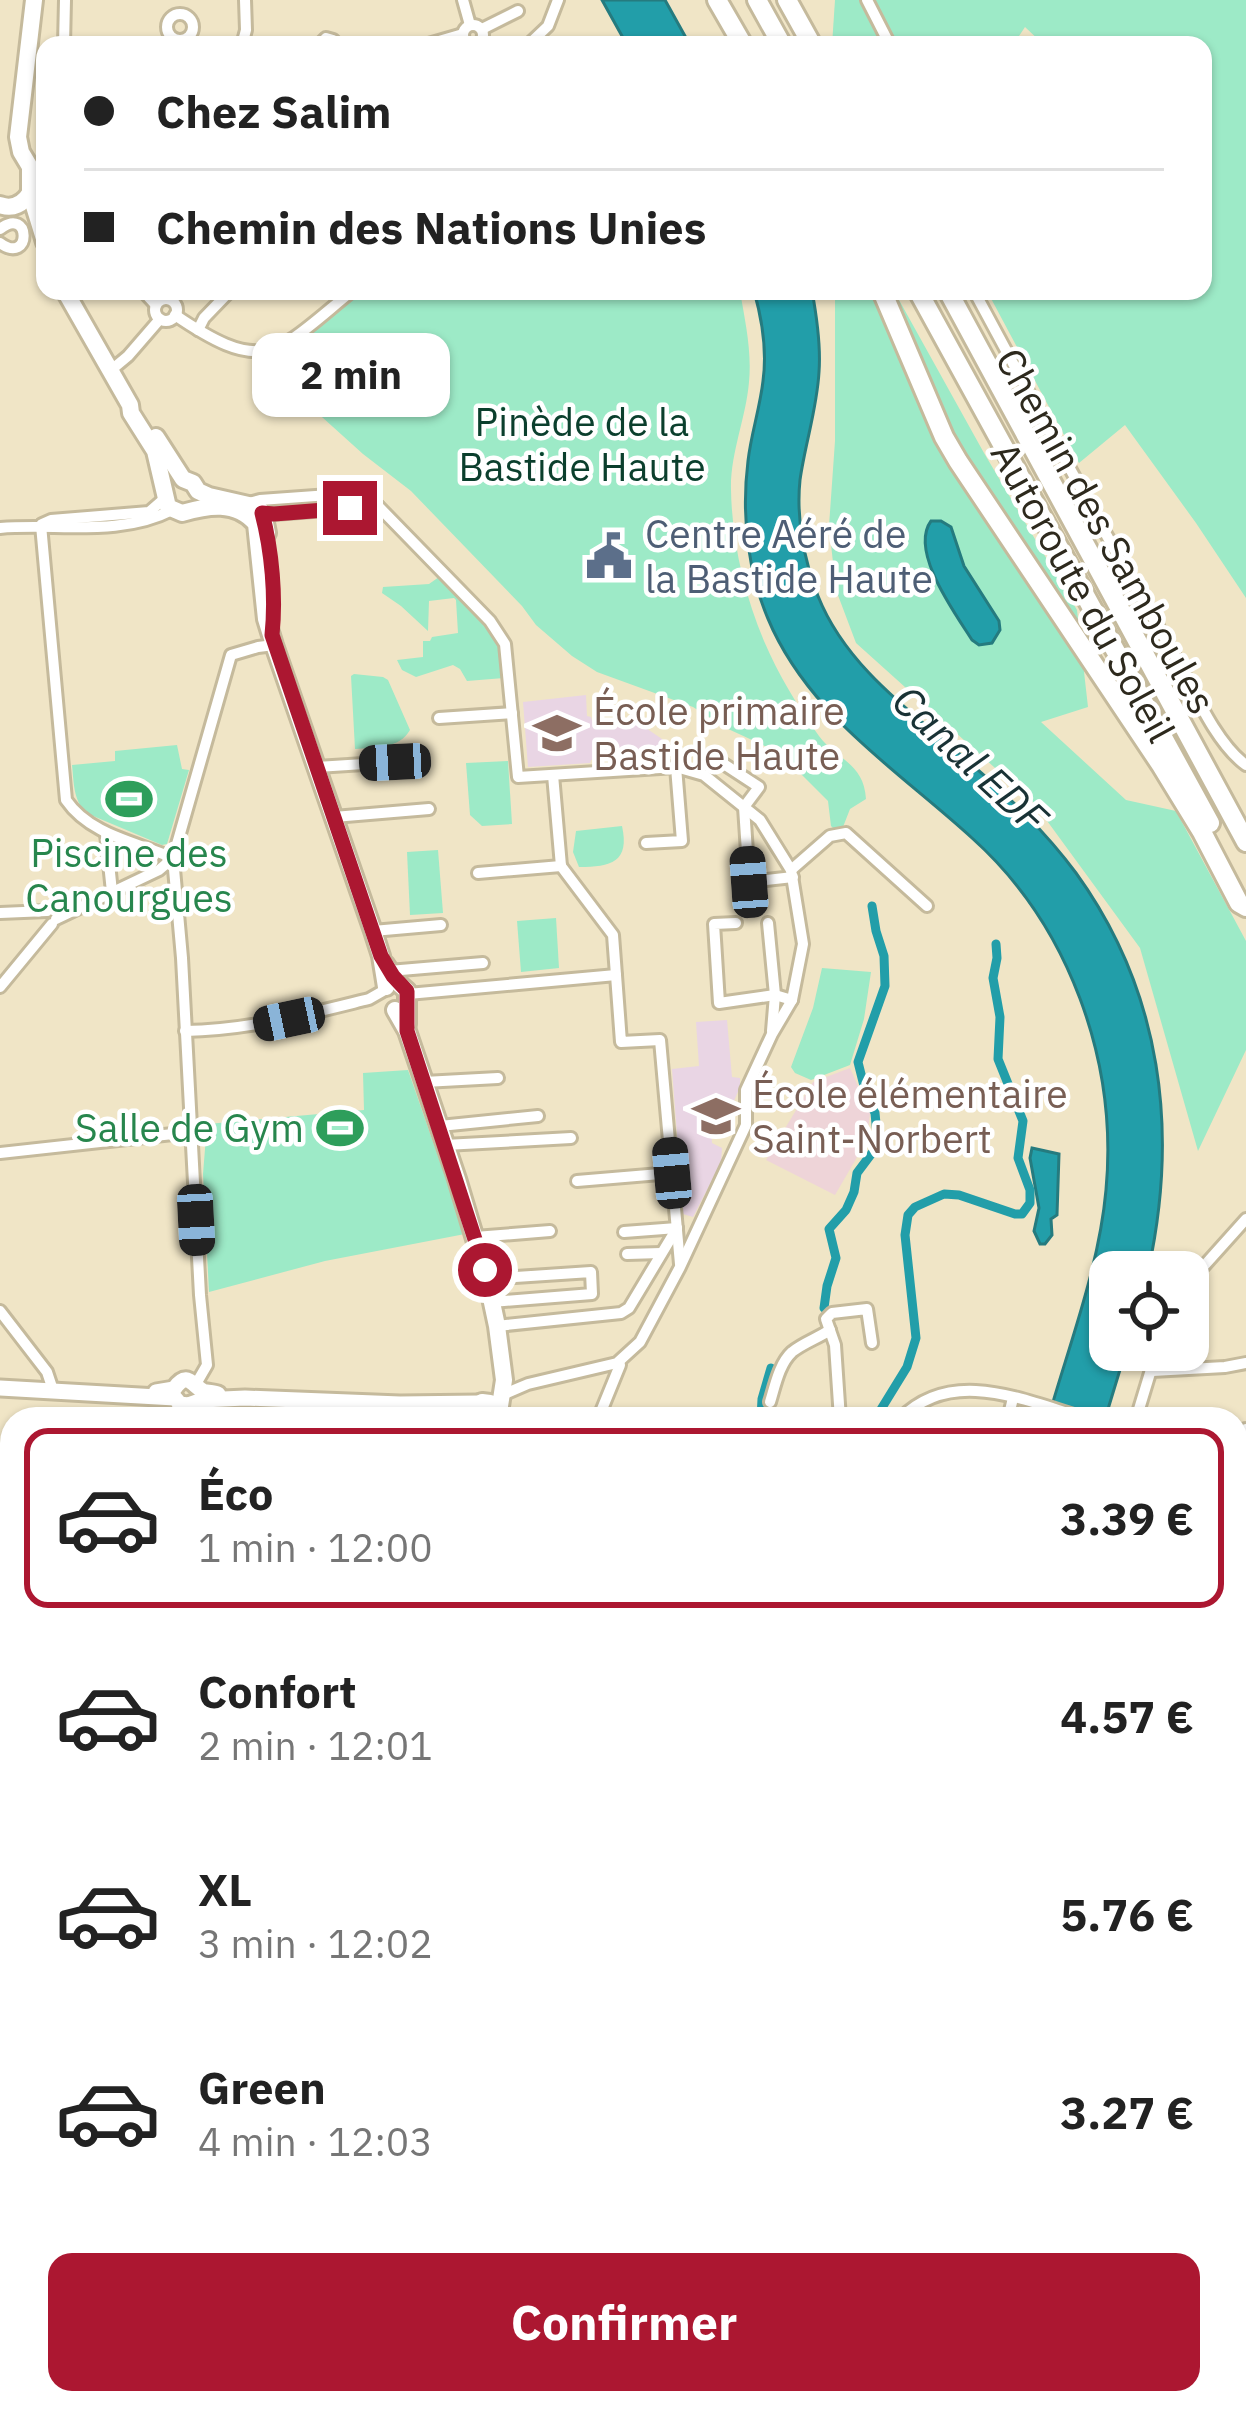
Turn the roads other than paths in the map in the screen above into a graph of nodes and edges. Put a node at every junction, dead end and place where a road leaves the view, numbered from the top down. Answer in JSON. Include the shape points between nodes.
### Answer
{"nodes":[{"id":1,"x":29,"y":0,"type":"edge"},
{"id":2,"x":65,"y":0,"type":"edge"},
{"id":3,"x":244,"y":0,"type":"edge"},
{"id":4,"x":463,"y":0,"type":"edge"},
{"id":5,"x":557,"y":0,"type":"edge"},
{"id":6,"x":717,"y":0,"type":"edge"},
{"id":7,"x":757,"y":0,"type":"edge"},
{"id":8,"x":787,"y":0,"type":"edge"},
{"id":9,"x":867,"y":0,"type":"edge"},
{"id":10,"x":518,"y":10,"type":"dead end"},
{"id":11,"x":472,"y":29,"type":"junction"},
{"id":12,"x":64,"y":36,"type":"edge"},
{"id":13,"x":244,"y":36,"type":"edge"},
{"id":14,"x":451,"y":36,"type":"edge"},
{"id":15,"x":469,"y":36,"type":"edge"},
{"id":16,"x":537,"y":36,"type":"edge"},
{"id":17,"x":738,"y":36,"type":"edge"},
{"id":18,"x":777,"y":36,"type":"edge"},
{"id":19,"x":807,"y":36,"type":"edge"},
{"id":20,"x":885,"y":36,"type":"edge"},
{"id":21,"x":11,"y":150,"type":"edge"},
{"id":22,"x":34,"y":178,"type":"junction"},
{"id":23,"x":36,"y":192,"type":"edge"},
{"id":24,"x":4,"y":207,"type":"edge"},
{"id":25,"x":0,"y":229,"type":"edge"},
{"id":26,"x":36,"y":230,"type":"edge"},
{"id":27,"x":0,"y":243,"type":"edge"},
{"id":28,"x":70,"y":300,"type":"edge"},
{"id":29,"x":151,"y":300,"type":"edge"},
{"id":30,"x":164,"y":300,"type":"edge"},
{"id":31,"x":174,"y":300,"type":"edge"},
{"id":32,"x":222,"y":300,"type":"edge"},
{"id":33,"x":341,"y":300,"type":"edge"},
{"id":34,"x":885,"y":300,"type":"edge"},
{"id":35,"x":923,"y":300,"type":"edge"},
{"id":36,"x":954,"y":300,"type":"edge"},
{"id":37,"x":979,"y":300,"type":"edge"},
{"id":38,"x":156,"y":305,"type":"junction"},
{"id":39,"x":175,"y":315,"type":"junction"},
{"id":40,"x":160,"y":320,"type":"junction"},
{"id":41,"x":198,"y":330,"type":"junction"},
{"id":42,"x":110,"y":371,"type":"junction"},
{"id":43,"x":152,"y":439,"type":"junction"},
{"id":44,"x":192,"y":492,"type":"junction"},
{"id":45,"x":167,"y":500,"type":"junction"},
{"id":46,"x":250,"y":509,"type":"junction"},
{"id":47,"x":41,"y":525,"type":"junction"},
{"id":48,"x":0,"y":528,"type":"edge"},
{"id":49,"x":273,"y":640,"type":"junction"},
{"id":50,"x":512,"y":713,"type":"junction"},
{"id":51,"x":439,"y":718,"type":"dead end"},
{"id":52,"x":710,"y":755,"type":"dead end"},
{"id":53,"x":395,"y":762,"type":"dead end"},
{"id":54,"x":1246,"y":765,"type":"edge"},
{"id":55,"x":317,"y":767,"type":"junction"},
{"id":56,"x":676,"y":767,"type":"junction"},
{"id":57,"x":553,"y":775,"type":"junction"},
{"id":58,"x":744,"y":807,"type":"junction"},
{"id":59,"x":429,"y":809,"type":"dead end"},
{"id":60,"x":334,"y":817,"type":"junction"},
{"id":61,"x":106,"y":834,"type":"junction"},
{"id":62,"x":1246,"y":842,"type":"edge"},
{"id":63,"x":646,"y":843,"type":"dead end"},
{"id":64,"x":173,"y":858,"type":"junction"},
{"id":65,"x":561,"y":866,"type":"junction"},
{"id":66,"x":478,"y":872,"type":"dead end"},
{"id":67,"x":792,"y":874,"type":"junction"},
{"id":68,"x":112,"y":892,"type":"junction"},
{"id":69,"x":1246,"y":894,"type":"edge"},
{"id":70,"x":927,"y":906,"type":"dead end"},
{"id":71,"x":1246,"y":907,"type":"edge"},
{"id":72,"x":0,"y":913,"type":"edge"},
{"id":73,"x":49,"y":920,"type":"junction"},
{"id":74,"x":768,"y":922,"type":"dead end"},
{"id":75,"x":736,"y":923,"type":"dead end"},
{"id":76,"x":441,"y":925,"type":"dead end"},
{"id":77,"x":373,"y":931,"type":"junction"},
{"id":78,"x":483,"y":964,"type":"dead end"},
{"id":79,"x":616,"y":975,"type":"junction"},
{"id":80,"x":0,"y":987,"type":"edge"},
{"id":81,"x":390,"y":990,"type":"junction"},
{"id":82,"x":775,"y":995,"type":"junction"},
{"id":83,"x":792,"y":1000,"type":"junction"},
{"id":84,"x":185,"y":1031,"type":"junction"},
{"id":85,"x":772,"y":1034,"type":"junction"},
{"id":86,"x":498,"y":1078,"type":"dead end"},
{"id":87,"x":424,"y":1082,"type":"junction"},
{"id":88,"x":538,"y":1116,"type":"dead end"},
{"id":89,"x":440,"y":1126,"type":"junction"},
{"id":90,"x":191,"y":1132,"type":"junction"},
{"id":91,"x":571,"y":1138,"type":"dead end"},
{"id":92,"x":446,"y":1145,"type":"junction"},
{"id":93,"x":0,"y":1153,"type":"edge"},
{"id":94,"x":672,"y":1173,"type":"junction"},
{"id":95,"x":577,"y":1181,"type":"dead end"},
{"id":96,"x":702,"y":1218,"type":"junction"},
{"id":97,"x":1246,"y":1219,"type":"edge"},
{"id":98,"x":550,"y":1232,"type":"dead end"},
{"id":99,"x":624,"y":1232,"type":"dead end"},
{"id":100,"x":677,"y":1232,"type":"junction"},
{"id":101,"x":475,"y":1237,"type":"junction"},
{"id":102,"x":661,"y":1252,"type":"junction"},
{"id":103,"x":627,"y":1254,"type":"dead end"},
{"id":104,"x":1209,"y":1260,"type":"edge"},
{"id":105,"x":680,"y":1267,"type":"junction"},
{"id":106,"x":487,"y":1280,"type":"junction"},
{"id":107,"x":492,"y":1301,"type":"junction"},
{"id":108,"x":0,"y":1311,"type":"edge"},
{"id":109,"x":497,"y":1326,"type":"junction"},
{"id":110,"x":830,"y":1330,"type":"junction"},
{"id":111,"x":872,"y":1343,"type":"dead end"},
{"id":112,"x":1246,"y":1363,"type":"edge"},
{"id":113,"x":620,"y":1365,"type":"dead end"},
{"id":114,"x":1209,"y":1368,"type":"edge"},
{"id":115,"x":1152,"y":1371,"type":"edge"},
{"id":116,"x":0,"y":1388,"type":"edge"},
{"id":117,"x":52,"y":1390,"type":"junction"},
{"id":118,"x":187,"y":1393,"type":"junction"},
{"id":119,"x":1013,"y":1398,"type":"junction"},
{"id":120,"x":488,"y":1402,"type":"edge"},
{"id":121,"x":770,"y":1402,"type":"dead end"},
{"id":122,"x":603,"y":1407,"type":"edge"},
{"id":123,"x":839,"y":1407,"type":"edge"},
{"id":124,"x":916,"y":1407,"type":"edge"},
{"id":125,"x":1011,"y":1407,"type":"edge"},
{"id":126,"x":1044,"y":1407,"type":"edge"},
{"id":127,"x":1140,"y":1407,"type":"edge"}],
"edges":[{"from":1,"to":21,"type":"main road"},
{"from":2,"to":12,"type":"street"},
{"from":3,"to":13,"type":"street"},
{"from":4,"to":11,"type":"street"},
{"from":5,"to":16,"type":"street"},
{"from":6,"to":17,"type":"highway"},
{"from":7,"to":18,"type":"highway"},
{"from":8,"to":19,"type":"highway"},
{"from":9,"to":20,"type":"street"},
{"from":10,"to":11,"type":"street"},
{"from":11,"to":14,"type":"street"},
{"from":11,"to":15,"type":"street"},
{"from":21,"to":22,"type":"main road","via":[[28,161]]},
{"from":22,"to":23,"type":"main road"},
{"from":22,"to":24,"type":"main road","via":[[26,200]]},
{"from":24,"to":26,"type":"main road"},
{"from":25,"to":27,"type":"street","via":[[15,224],[24,236],[15,248]]},
{"from":28,"to":42,"type":"main road"},
{"from":29,"to":38,"type":"street"},
{"from":30,"to":38,"type":"street"},
{"from":31,"to":39,"type":"street"},
{"from":32,"to":41,"type":"street"},
{"from":33,"to":41,"type":"street","via":[[268,352],[221,344]]},
{"from":34,"to":71,"type":"highway","via":[[951,448]]},
{"from":35,"to":69,"type":"highway","name":"Autoroute du Soleil"},
{"from":36,"to":62,"type":"highway","name":"Autoroute du Soleil"},
{"from":37,"to":54,"type":"street","name":"Chemin des Samboules","via":[[1203,708]]},
{"from":38,"to":40,"type":"street"},
{"from":39,"to":40,"type":"street"},
{"from":39,"to":41,"type":"street"},
{"from":40,"to":42,"type":"street"},
{"from":42,"to":43,"type":"main road"},
{"from":43,"to":44,"type":"main road"},
{"from":43,"to":45,"type":"main road"},
{"from":44,"to":45,"type":"main road","via":[[172,482]]},
{"from":44,"to":45,"type":"main road","via":[[187,513]]},
{"from":44,"to":46,"type":"main road","via":[[211,505]]},
{"from":45,"to":47,"type":"street","via":[[156,518]]},
{"from":46,"to":49,"type":"main road"},
{"from":46,"to":50,"type":"street","via":[[378,506],[490,620],[505,644]]},
{"from":47,"to":48,"type":"street"},
{"from":47,"to":61,"type":"street","via":[[65,800]]},
{"from":49,"to":55,"type":"main road"},
{"from":49,"to":64,"type":"street","via":[[231,656]]},
{"from":50,"to":51,"type":"street"},
{"from":50,"to":57,"type":"street","via":[[518,777]]},
{"from":52,"to":58,"type":"street","via":[[758,787]]},
{"from":53,"to":55,"type":"street"},
{"from":55,"to":60,"type":"main road"},
{"from":56,"to":57,"type":"street"},
{"from":56,"to":58,"type":"street","via":[[704,776]]},
{"from":56,"to":63,"type":"street","via":[[682,841]]},
{"from":57,"to":65,"type":"street"},
{"from":58,"to":67,"type":"street"},
{"from":58,"to":67,"type":"street","via":[[749,882]]},
{"from":59,"to":60,"type":"street"},
{"from":60,"to":77,"type":"main road"},
{"from":61,"to":64,"type":"street"},
{"from":61,"to":68,"type":"street"},
{"from":64,"to":68,"type":"street"},
{"from":64,"to":84,"type":"street"},
{"from":65,"to":66,"type":"street"},
{"from":65,"to":79,"type":"street","via":[[613,935]]},
{"from":67,"to":70,"type":"street","via":[[830,836],[846,832]]},
{"from":67,"to":83,"type":"street","via":[[803,944]]},
{"from":68,"to":73,"type":"street"},
{"from":72,"to":73,"type":"street"},
{"from":73,"to":80,"type":"street"},
{"from":74,"to":82,"type":"street"},
{"from":75,"to":82,"type":"street","via":[[714,924],[719,1003]]},
{"from":76,"to":77,"type":"street"},
{"from":77,"to":81,"type":"main road"},
{"from":78,"to":81,"type":"street"},
{"from":79,"to":81,"type":"street"},
{"from":79,"to":94,"type":"street","via":[[621,1042],[660,1040]]},
{"from":81,"to":84,"type":"street","via":[[230,1030]]},
{"from":81,"to":87,"type":"main road"},
{"from":82,"to":83,"type":"street"},
{"from":82,"to":85,"type":"street"},
{"from":83,"to":85,"type":"street"},
{"from":84,"to":90,"type":"street"},
{"from":85,"to":96,"type":"street","via":[[746,1090],[746,1125]]},
{"from":86,"to":87,"type":"street"},
{"from":87,"to":89,"type":"main road"},
{"from":88,"to":89,"type":"street"},
{"from":89,"to":92,"type":"main road"},
{"from":90,"to":93,"type":"street"},
{"from":90,"to":118,"type":"street","via":[[207,1365]]},
{"from":91,"to":92,"type":"street"},
{"from":92,"to":101,"type":"main road"},
{"from":94,"to":95,"type":"street"},
{"from":94,"to":100,"type":"street"},
{"from":96,"to":100,"type":"street"},
{"from":96,"to":105,"type":"street"},
{"from":97,"to":104,"type":"street"},
{"from":98,"to":101,"type":"street"},
{"from":99,"to":100,"type":"street"},
{"from":100,"to":102,"type":"street"},
{"from":100,"to":105,"type":"street"},
{"from":101,"to":106,"type":"main road"},
{"from":102,"to":103,"type":"street"},
{"from":102,"to":109,"type":"street","via":[[621,1313]]},
{"from":105,"to":120,"type":"street","via":[[640,1342],[616,1363]]},
{"from":106,"to":107,"type":"main road"},
{"from":106,"to":107,"type":"street","via":[[591,1272],[592,1294]]},
{"from":107,"to":109,"type":"main road"},
{"from":108,"to":117,"type":"street"},
{"from":109,"to":120,"type":"main road"},
{"from":110,"to":111,"type":"street","via":[[832,1313],[867,1310]]},
{"from":110,"to":121,"type":"street","via":[[788,1356]]},
{"from":110,"to":123,"type":"street"},
{"from":112,"to":114,"type":"street"},
{"from":113,"to":122,"type":"street"},
{"from":115,"to":127,"type":"street"},
{"from":116,"to":117,"type":"street"},
{"from":117,"to":118,"type":"street"},
{"from":118,"to":120,"type":"street"},
{"from":119,"to":124,"type":"street","via":[[957,1390]]},
{"from":119,"to":125,"type":"street"},
{"from":119,"to":126,"type":"street"}]}
